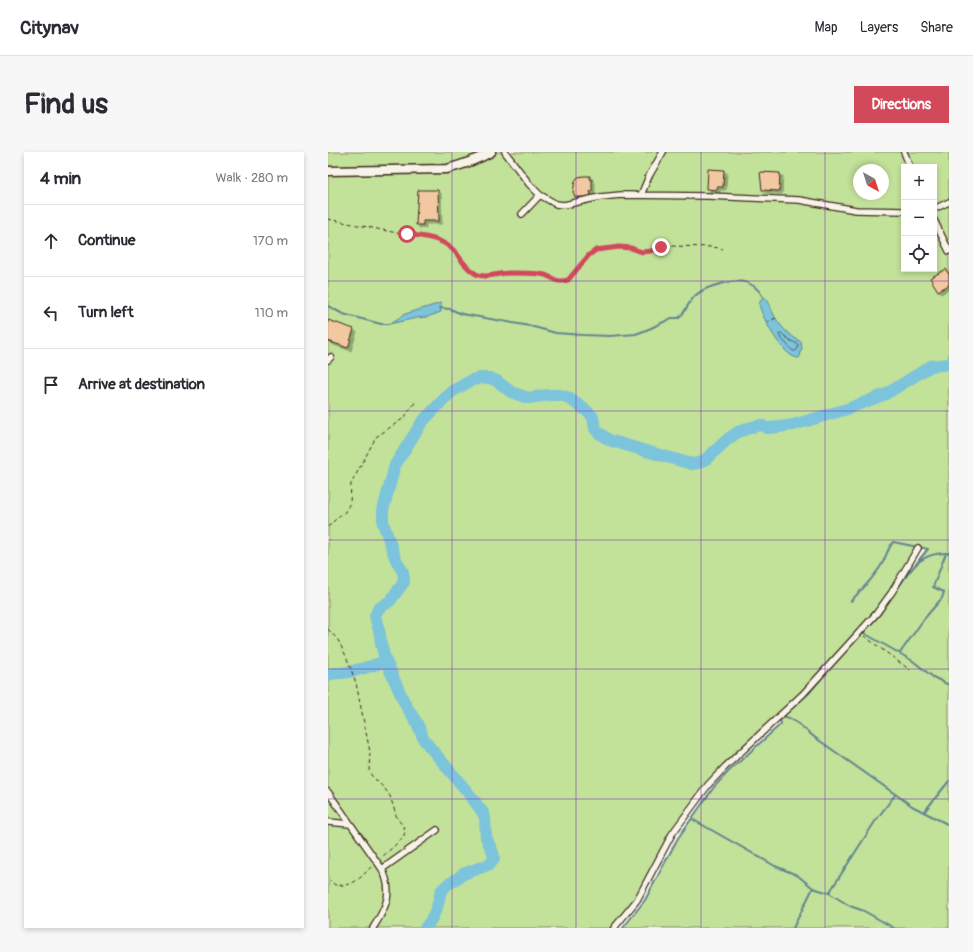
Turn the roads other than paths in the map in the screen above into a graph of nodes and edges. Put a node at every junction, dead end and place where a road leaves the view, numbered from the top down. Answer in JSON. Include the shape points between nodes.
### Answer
{"nodes":[{"id":1,"x":491,"y":152,"type":"edge"},
{"id":2,"x":505,"y":152,"type":"edge"},
{"id":3,"x":663,"y":152,"type":"edge"},
{"id":4,"x":904,"y":152,"type":"edge"},
{"id":5,"x":909,"y":164,"type":"edge"},
{"id":6,"x":328,"y":171,"type":"edge"},
{"id":7,"x":540,"y":195,"type":"junction"},
{"id":8,"x":642,"y":195,"type":"junction"},
{"id":9,"x":949,"y":202,"type":"edge"},
{"id":10,"x":937,"y":207,"type":"edge"},
{"id":11,"x":901,"y":211,"type":"edge"},
{"id":12,"x":522,"y":214,"type":"dead end"},
{"id":13,"x":937,"y":226,"type":"edge"},
{"id":14,"x":949,"y":251,"type":"edge"},
{"id":15,"x":918,"y":548,"type":"dead end"},
{"id":16,"x":328,"y":792,"type":"edge"},
{"id":17,"x":328,"y":822,"type":"edge"},
{"id":18,"x":350,"y":824,"type":"junction"},
{"id":19,"x":437,"y":830,"type":"dead end"},
{"id":20,"x":382,"y":869,"type":"junction"},
{"id":21,"x":372,"y":928,"type":"edge"},
{"id":22,"x":614,"y":928,"type":"edge"}],
"edges":[{"from":1,"to":6,"type":"street","via":[[447,169]]},
{"from":2,"to":7,"type":"street"},
{"from":3,"to":8,"type":"street","via":[[649,176]]},
{"from":4,"to":5,"type":"street"},
{"from":7,"to":8,"type":"street","via":[[556,204],[564,205],[600,197]]},
{"from":7,"to":12,"type":"street"},
{"from":8,"to":11,"type":"street","via":[[799,200],[856,210]]},
{"from":9,"to":10,"type":"street"},
{"from":13,"to":14,"type":"street"},
{"from":15,"to":22,"type":"street","via":[[876,614],[803,694],[714,777],[672,834],[637,900]]},
{"from":16,"to":18,"type":"street"},
{"from":17,"to":18,"type":"street"},
{"from":18,"to":20,"type":"street"},
{"from":19,"to":20,"type":"street"},
{"from":20,"to":21,"type":"street","via":[[387,878],[387,902]]}]}
